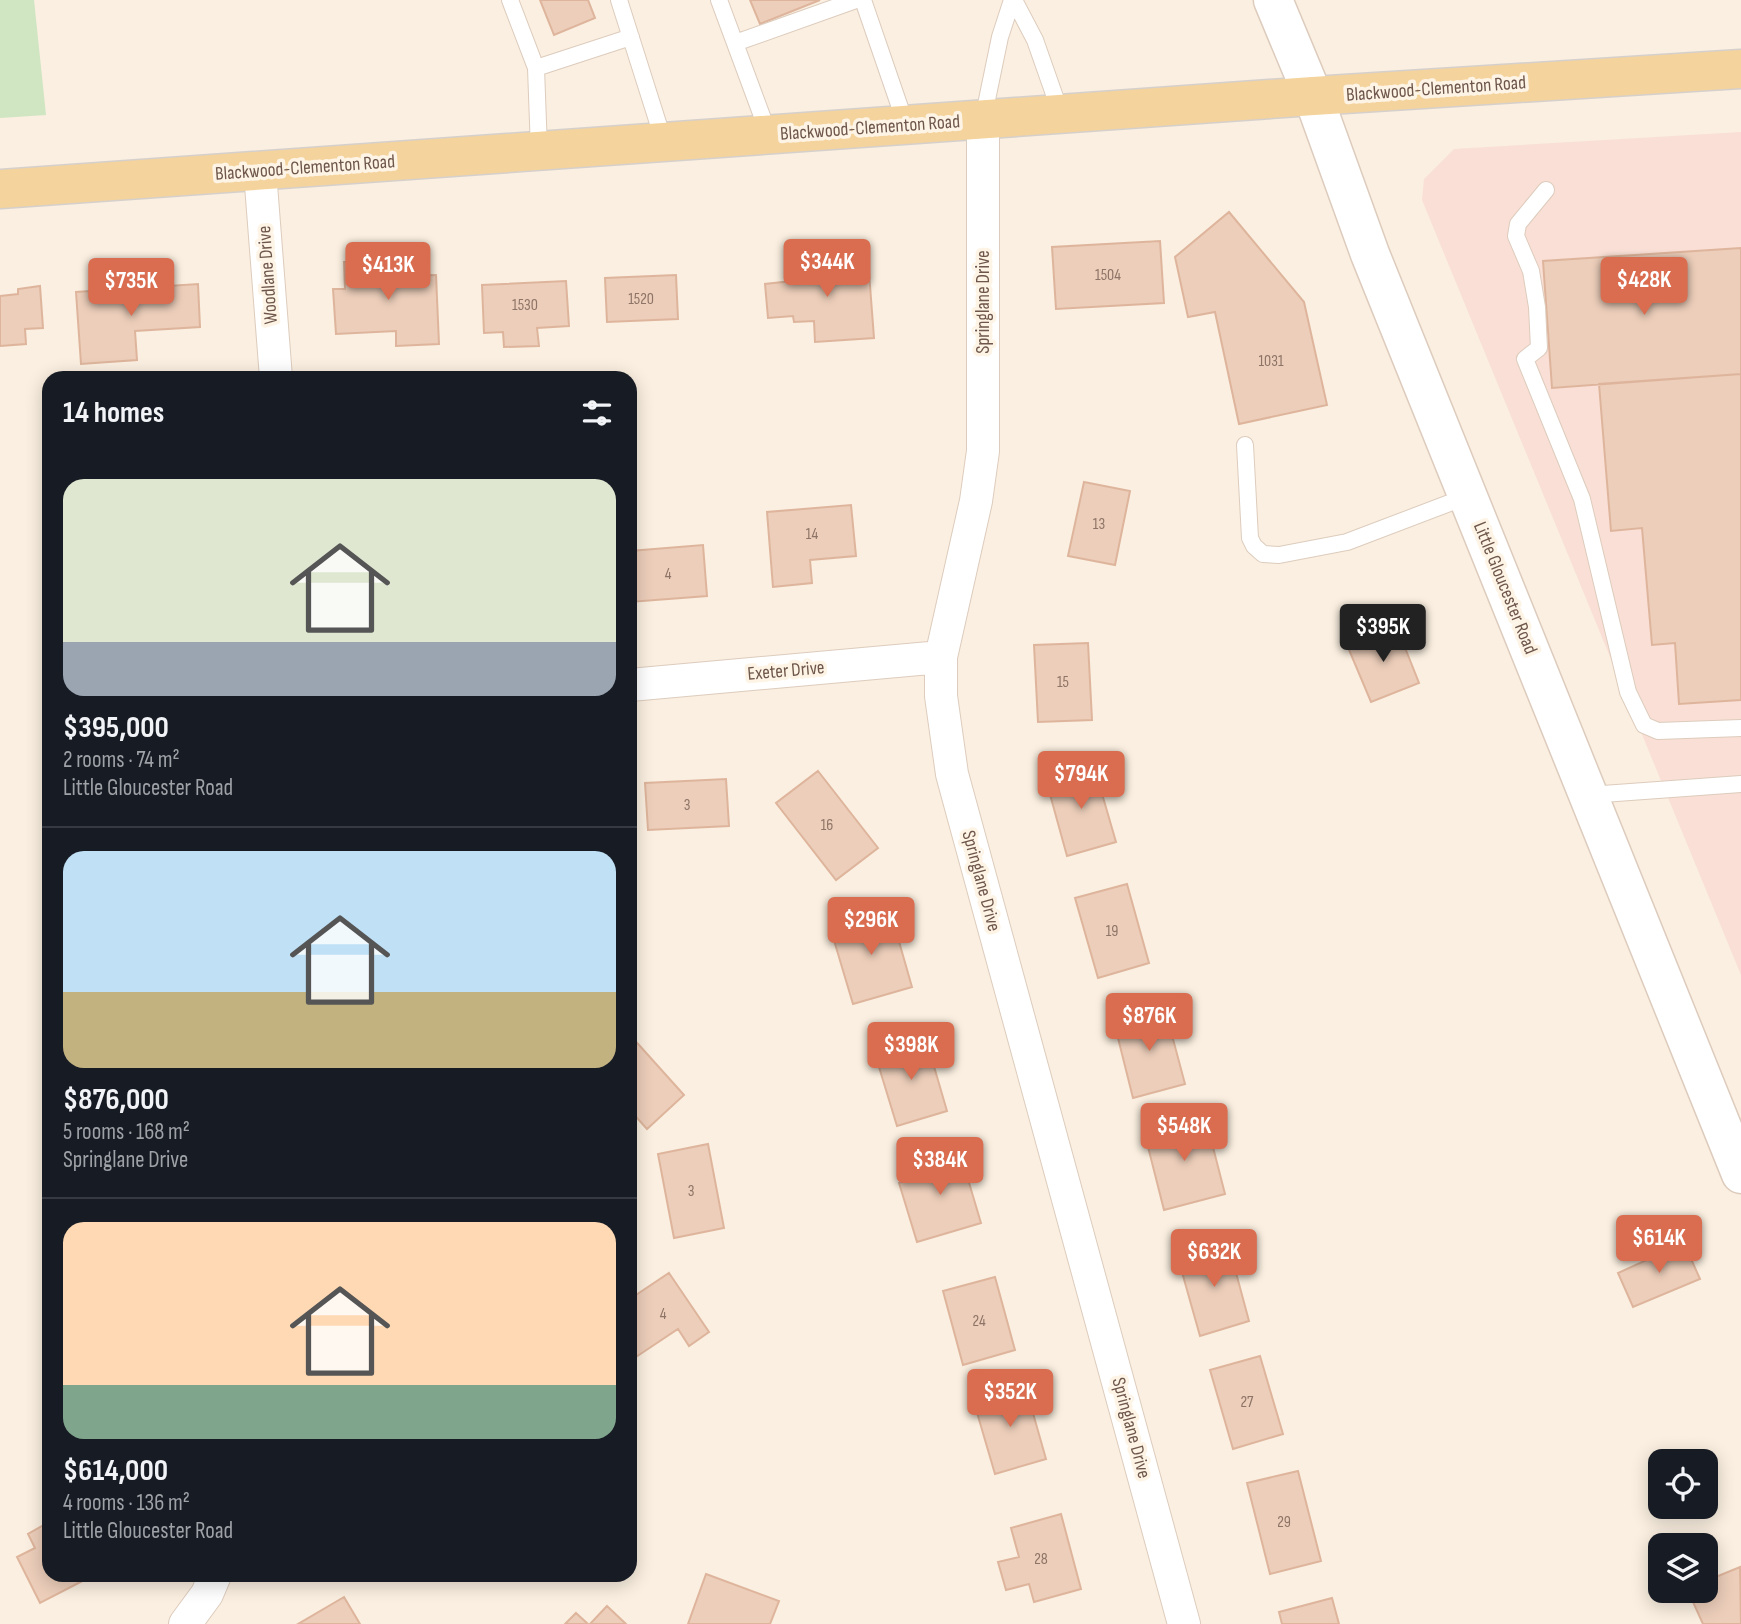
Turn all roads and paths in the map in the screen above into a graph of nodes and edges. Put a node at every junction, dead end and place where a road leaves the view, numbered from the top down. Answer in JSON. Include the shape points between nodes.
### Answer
{"nodes":[{"id":1,"x":510,"y":0,"type":"edge"},
{"id":2,"x":619,"y":0,"type":"edge"},
{"id":3,"x":719,"y":0,"type":"edge"},
{"id":4,"x":856,"y":0,"type":"edge"},
{"id":5,"x":863,"y":0,"type":"edge"},
{"id":6,"x":1013,"y":0,"type":"edge"},
{"id":7,"x":1273,"y":0,"type":"edge"},
{"id":8,"x":631,"y":37,"type":"junction"},
{"id":9,"x":735,"y":44,"type":"junction"},
{"id":10,"x":1739,"y":63,"type":"edge"},
{"id":11,"x":536,"y":68,"type":"junction"},
{"id":12,"x":1313,"y":96,"type":"junction"},
{"id":13,"x":1061,"y":114,"type":"junction"},
{"id":14,"x":982,"y":119,"type":"junction"},
{"id":15,"x":906,"y":125,"type":"junction"},
{"id":16,"x":769,"y":135,"type":"junction"},
{"id":17,"x":664,"y":142,"type":"junction"},
{"id":18,"x":539,"y":152,"type":"junction"},
{"id":19,"x":260,"y":172,"type":"junction"},
{"id":20,"x":0,"y":189,"type":"edge"},
{"id":21,"x":1546,"y":190,"type":"dead end"},
{"id":22,"x":275,"y":371,"type":"edge"},
{"id":23,"x":1245,"y":444,"type":"dead end"},
{"id":24,"x":1468,"y":496,"type":"junction"},
{"id":25,"x":941,"y":657,"type":"junction"},
{"id":26,"x":637,"y":684,"type":"edge"},
{"id":27,"x":1741,"y":728,"type":"edge"},
{"id":28,"x":1741,"y":784,"type":"edge"},
{"id":29,"x":1589,"y":795,"type":"junction"},
{"id":30,"x":1741,"y":1174,"type":"edge"},
{"id":31,"x":212,"y":1582,"type":"edge"},
{"id":32,"x":185,"y":1624,"type":"edge"},
{"id":33,"x":1184,"y":1624,"type":"edge"}],
"edges":[{"from":1,"to":11,"type":"lane"},
{"from":2,"to":8,"type":"lane"},
{"from":3,"to":9,"type":"lane"},
{"from":4,"to":9,"type":"lane"},
{"from":5,"to":15,"type":"lane"},
{"from":6,"to":13,"type":"lane","via":[[1035,40]]},
{"from":6,"to":14,"type":"lane"},
{"from":7,"to":12,"type":"street","name":"Little Gloucester Road"},
{"from":8,"to":11,"type":"lane"},
{"from":8,"to":17,"type":"lane"},
{"from":9,"to":16,"type":"lane"},
{"from":10,"to":12,"type":"main road","name":"Blackwood-Clementon Road"},
{"from":11,"to":18,"type":"lane"},
{"from":12,"to":13,"type":"main road","name":"Blackwood-Clementon Road"},
{"from":12,"to":24,"type":"street","name":"Little Gloucester Road","via":[[1370,254]]},
{"from":13,"to":14,"type":"main road","name":"Blackwood-Clementon Road"},
{"from":14,"to":15,"type":"main road","name":"Blackwood-Clementon Road"},
{"from":14,"to":25,"type":"street","name":"Springlane Drive","via":[[982,451],[976,501]]},
{"from":15,"to":16,"type":"main road","name":"Blackwood-Clementon Road"},
{"from":16,"to":17,"type":"main road","name":"Blackwood-Clementon Road"},
{"from":17,"to":18,"type":"main road","name":"Blackwood-Clementon Road"},
{"from":18,"to":19,"type":"main road","name":"Blackwood-Clementon Road"},
{"from":19,"to":20,"type":"main road","name":"Blackwood-Clementon Road"},
{"from":19,"to":22,"type":"street","name":"Woodlane Drive"},
{"from":21,"to":27,"type":"lane","via":[[1518,224],[1516,236],[1531,271],[1537,307],[1539,348],[1525,359],[1582,499],[1628,692],[1644,725],[1658,731]]},
{"from":23,"to":24,"type":"lane","via":[[1250,538],[1263,554],[1347,542]]},
{"from":24,"to":29,"type":"street","name":"Little Gloucester Road"},
{"from":25,"to":26,"type":"street","name":"Exeter Drive"},
{"from":25,"to":33,"type":"street","name":"Springlane Drive","via":[[941,696],[952,774]]},
{"from":28,"to":29,"type":"lane"},
{"from":29,"to":30,"type":"street","name":"Little Gloucester Road"},
{"from":31,"to":32,"type":"street"}]}
